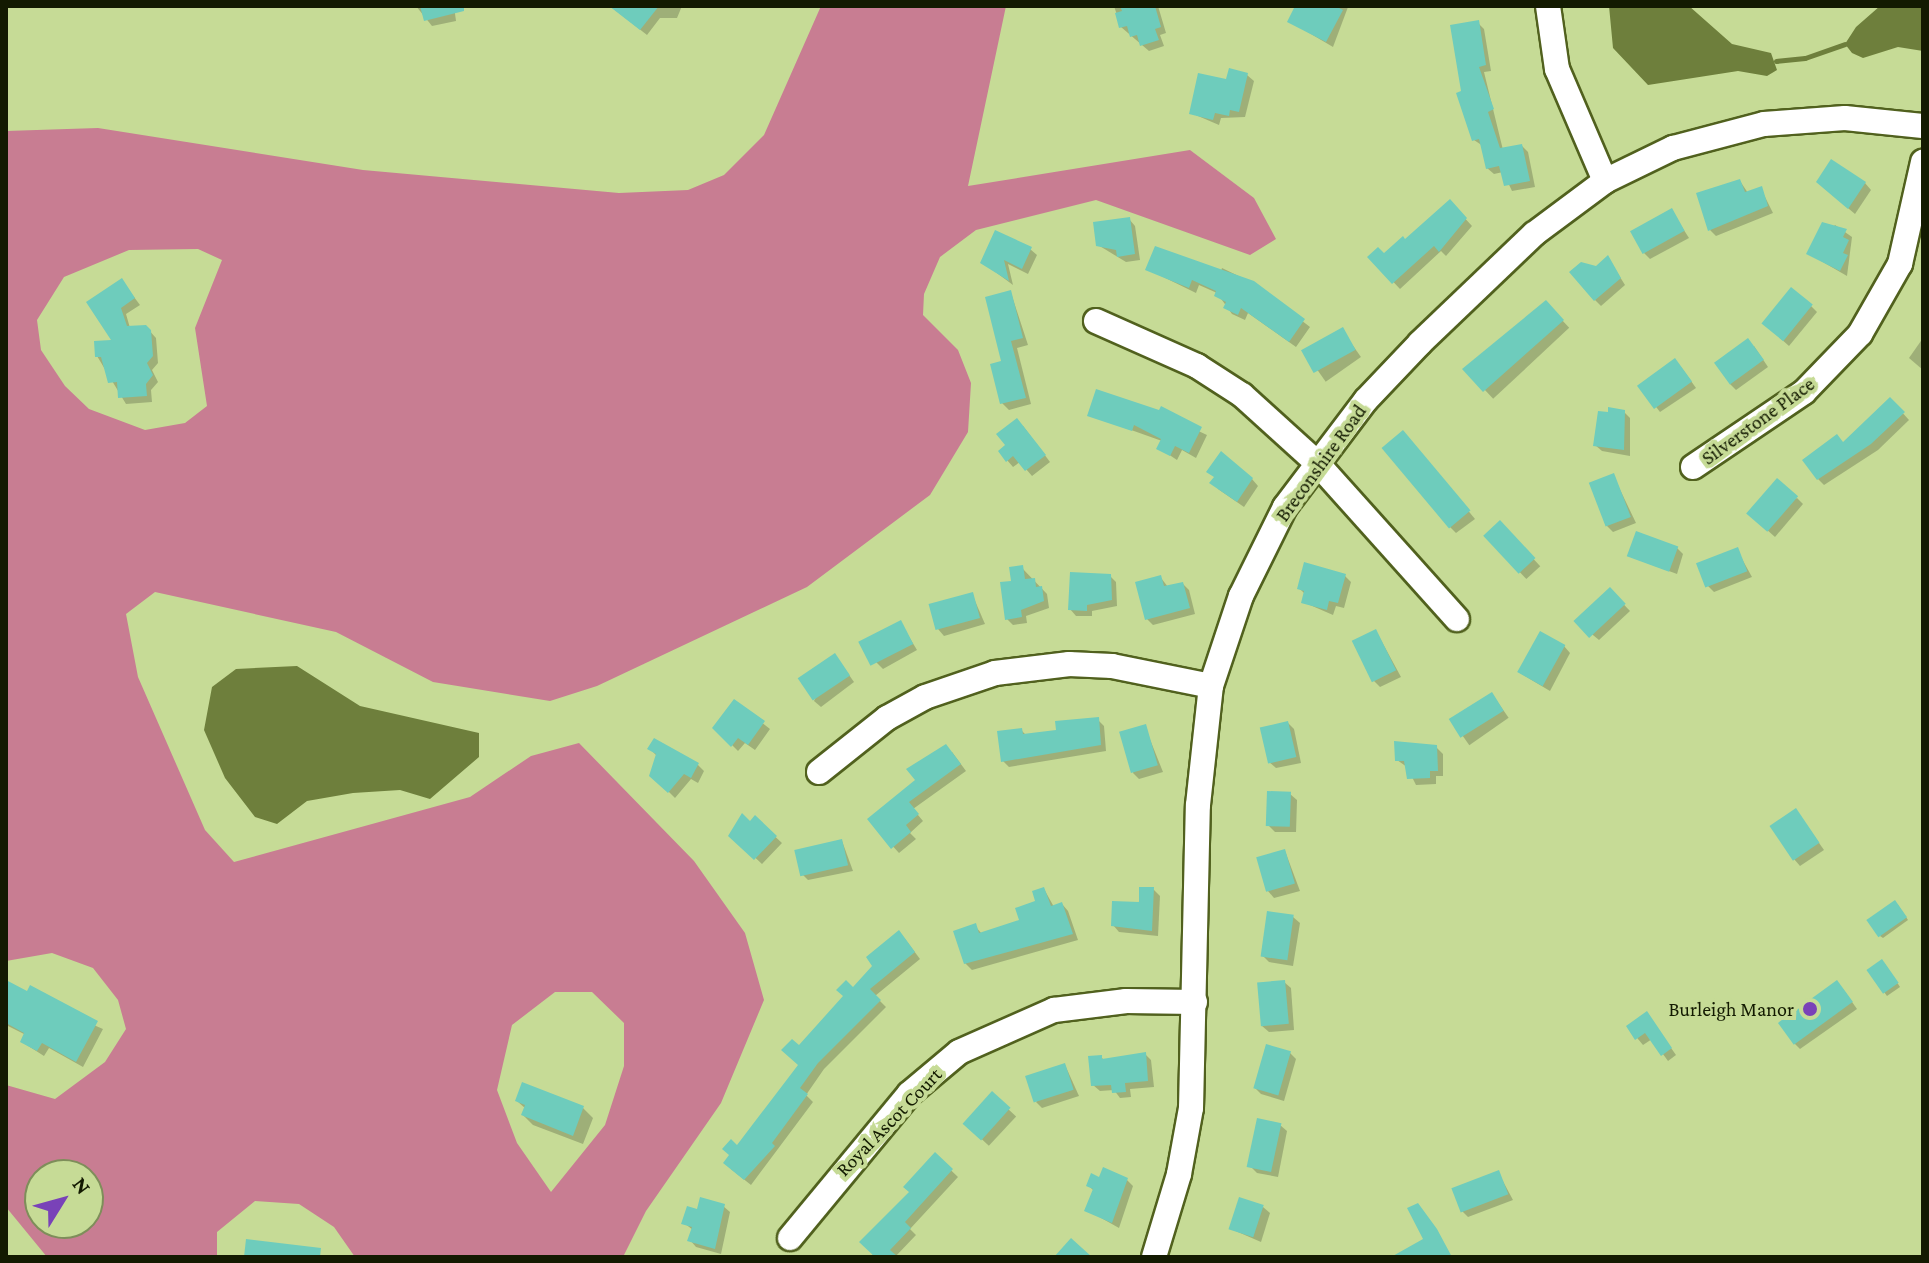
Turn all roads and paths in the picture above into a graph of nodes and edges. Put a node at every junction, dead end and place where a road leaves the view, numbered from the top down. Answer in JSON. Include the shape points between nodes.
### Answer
{"nodes":[{"id":1,"x":1548,"y":6,"type":"edge"},
{"id":2,"x":1923,"y":126,"type":"edge"},
{"id":3,"x":1923,"y":162,"type":"edge"},
{"id":4,"x":1605,"y":181,"type":"junction"},
{"id":5,"x":1096,"y":321,"type":"dead end"},
{"id":6,"x":1316,"y":462,"type":"junction"},
{"id":7,"x":1693,"y":467,"type":"dead end"},
{"id":8,"x":1457,"y":619,"type":"dead end"},
{"id":9,"x":1211,"y":686,"type":"junction"},
{"id":10,"x":819,"y":772,"type":"dead end"},
{"id":11,"x":1195,"y":1002,"type":"junction"},
{"id":12,"x":790,"y":1238,"type":"dead end"},
{"id":13,"x":1154,"y":1257,"type":"edge"}],
"edges":[{"from":1,"to":4,"type":"street","via":[[1557,69]]},
{"from":2,"to":4,"type":"street","name":"Breconshire Road","via":[[1845,118],[1764,124],[1673,148]]},
{"from":3,"to":7,"type":"street","name":"Silverstone Place","via":[[1900,264],[1860,334],[1804,392]]},
{"from":4,"to":6,"type":"street","name":"Breconshire Road","via":[[1490,273],[1366,400]]},
{"from":5,"to":6,"type":"street","via":[[1208,373],[1242,395]]},
{"from":6,"to":8,"type":"street"},
{"from":6,"to":9,"type":"street","name":"Breconshire Road","via":[[1285,507],[1241,596]]},
{"from":9,"to":10,"type":"street","via":[[1112,666],[1069,664],[995,673],[925,697],[887,718]]},
{"from":9,"to":11,"type":"street","name":"Breconshire Road","via":[[1198,805]]},
{"from":11,"to":12,"type":"street","name":"Royal Ascot Court","via":[[1126,1001],[1054,1010],[959,1052],[898,1106]]},
{"from":11,"to":13,"type":"street","name":"Breconshire Road","via":[[1187,1142]]}]}
